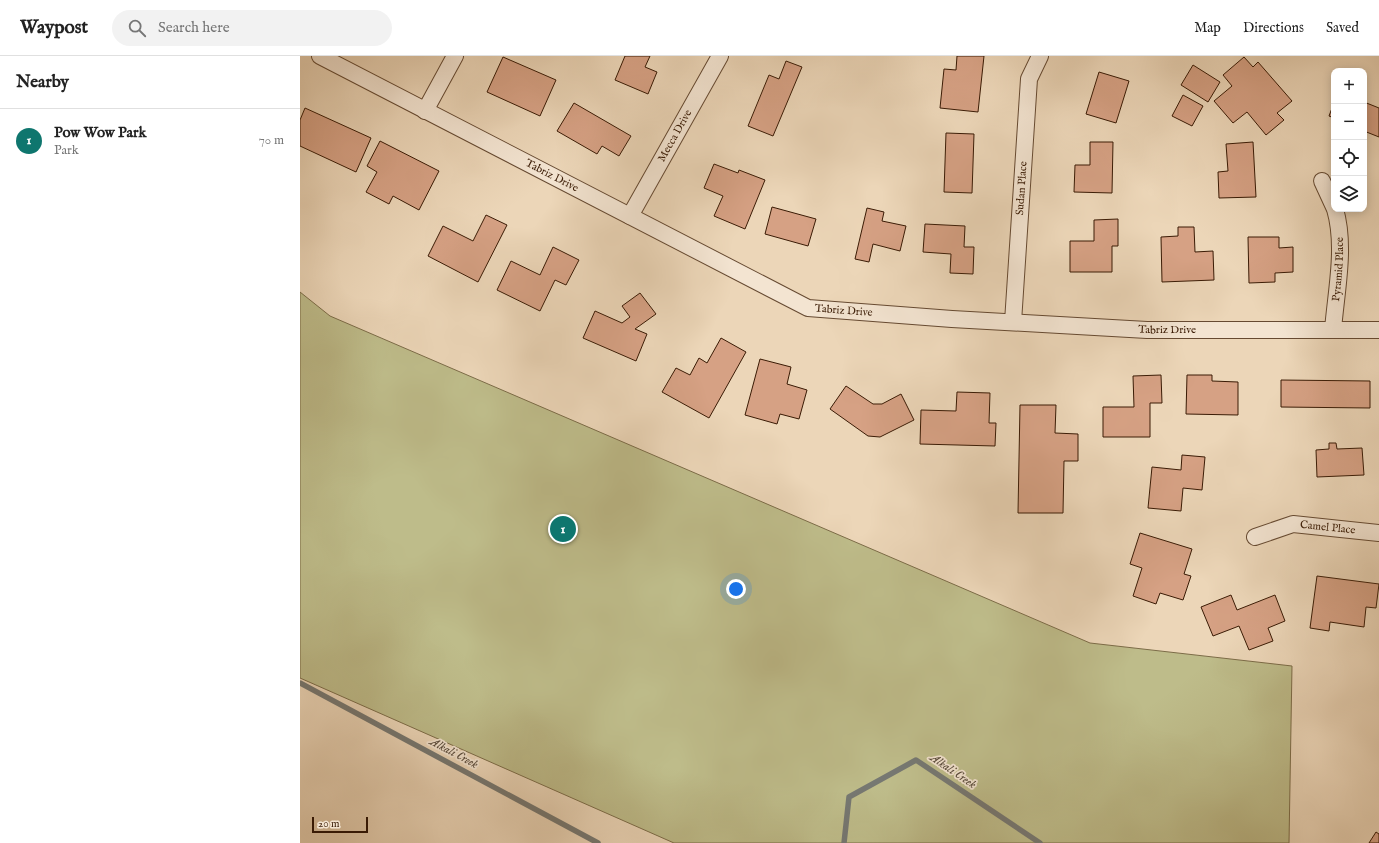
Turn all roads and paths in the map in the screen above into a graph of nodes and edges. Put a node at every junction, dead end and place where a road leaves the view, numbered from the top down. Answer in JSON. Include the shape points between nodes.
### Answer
{"nodes":[{"id":1,"x":320,"y":56,"type":"edge"},
{"id":2,"x":456,"y":56,"type":"edge"},
{"id":3,"x":720,"y":56,"type":"edge"},
{"id":4,"x":1040,"y":56,"type":"edge"},
{"id":5,"x":425,"y":111,"type":"junction"},
{"id":6,"x":1322,"y":181,"type":"dead end"},
{"id":7,"x":1331,"y":201,"type":"edge"},
{"id":8,"x":1335,"y":212,"type":"edge"},
{"id":9,"x":630,"y":216,"type":"junction"},
{"id":10,"x":1013,"y":322,"type":"junction"},
{"id":11,"x":1333,"y":330,"type":"junction"},
{"id":12,"x":1379,"y":330,"type":"edge"},
{"id":13,"x":1379,"y":533,"type":"edge"},
{"id":14,"x":1255,"y":537,"type":"dead end"}],
"edges":[{"from":1,"to":5,"type":"street","name":"Tabriz Drive"},
{"from":2,"to":5,"type":"street"},
{"from":3,"to":9,"type":"street","name":"Mecca Drive"},
{"from":4,"to":10,"type":"street","name":"Sudan Place","via":[[1029,79]]},
{"from":5,"to":9,"type":"street","name":"Tabriz Drive"},
{"from":6,"to":7,"type":"street","name":"Pyramid Place"},
{"from":8,"to":11,"type":"street","name":"Pyramid Place","via":[[1339,223],[1340,244]]},
{"from":9,"to":10,"type":"street","name":"Tabriz Drive","via":[[808,308]]},
{"from":10,"to":11,"type":"street","name":"Tabriz Drive","via":[[1147,330]]},
{"from":11,"to":12,"type":"street","name":"Tabriz Drive"},
{"from":13,"to":14,"type":"street","name":"Camel Place","via":[[1293,524]]}]}
